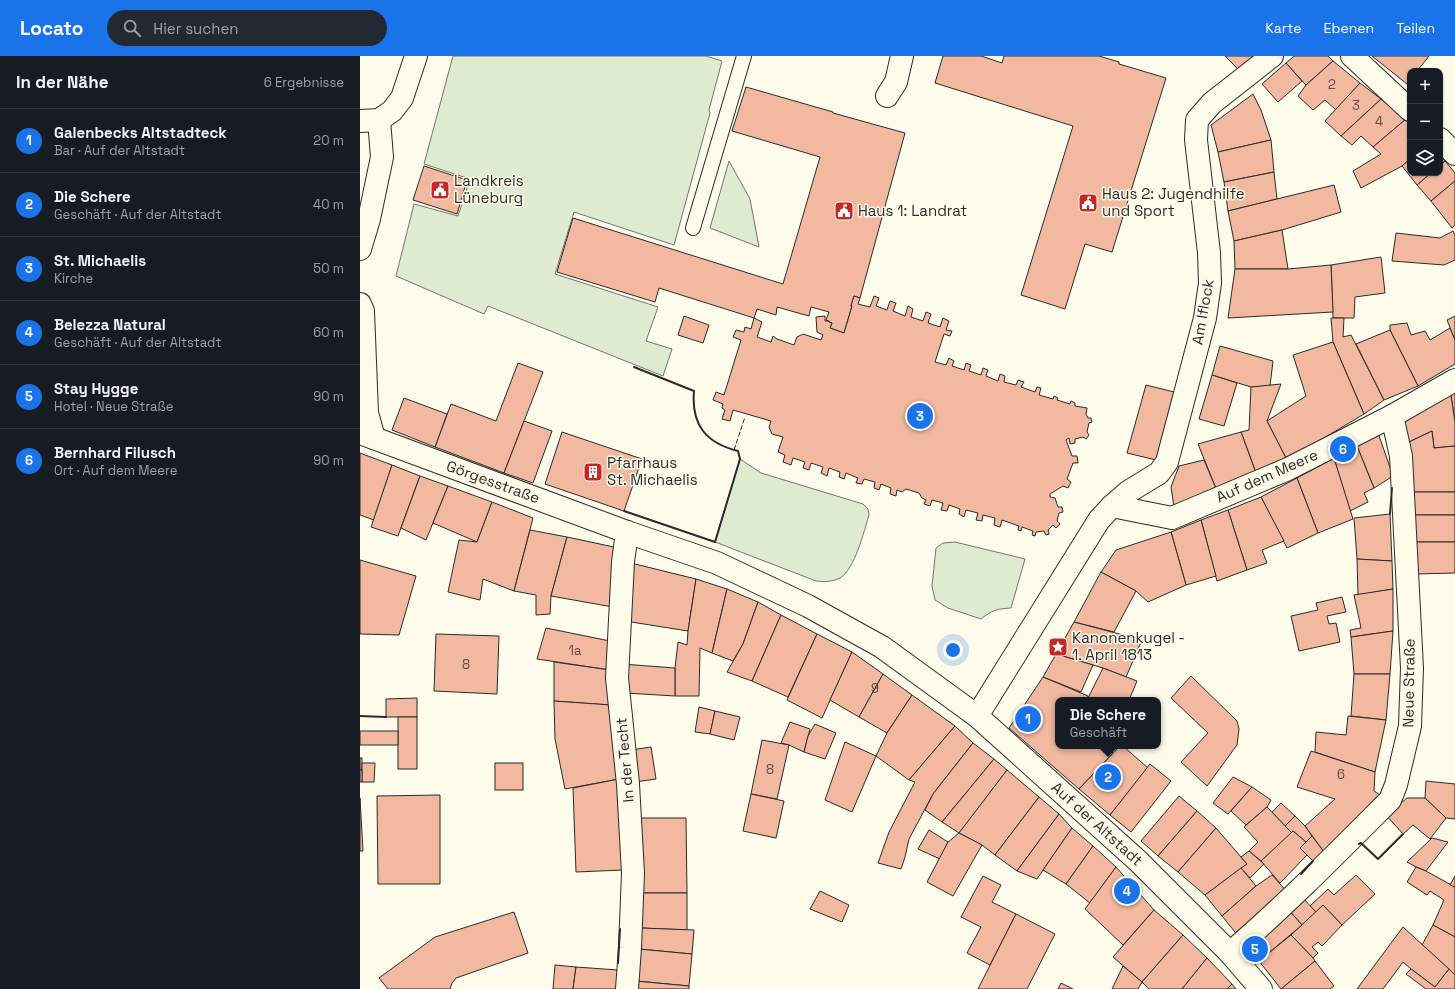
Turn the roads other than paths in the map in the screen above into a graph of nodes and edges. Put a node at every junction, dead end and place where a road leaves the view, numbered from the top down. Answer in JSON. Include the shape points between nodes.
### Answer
{"nodes":[{"id":1,"x":416,"y":56,"type":"edge"},
{"id":2,"x":744,"y":56,"type":"edge"},
{"id":3,"x":902,"y":56,"type":"edge"},
{"id":4,"x":1272,"y":56,"type":"edge"},
{"id":5,"x":1352,"y":56,"type":"edge"},
{"id":6,"x":887,"y":96,"type":"dead end"},
{"id":7,"x":1407,"y":107,"type":"edge"},
{"id":8,"x":370,"y":121,"type":"edge"},
{"id":9,"x":1441,"y":140,"type":"edge"},
{"id":10,"x":1455,"y":154,"type":"edge"},
{"id":11,"x":693,"y":228,"type":"dead end"},
{"id":12,"x":360,"y":248,"type":"edge"},
{"id":13,"x":360,"y":304,"type":"edge"},
{"id":14,"x":1455,"y":380,"type":"edge"},
{"id":15,"x":1392,"y":416,"type":"junction"},
{"id":16,"x":367,"y":435,"type":"edge"},
{"id":17,"x":1106,"y":513,"type":"junction"},
{"id":18,"x":626,"y":532,"type":"junction"},
{"id":19,"x":977,"y":716,"type":"junction"},
{"id":20,"x":1230,"y":952,"type":"junction"},
{"id":21,"x":627,"y":989,"type":"edge"},
{"id":22,"x":1261,"y":989,"type":"edge"}],
"edges":[{"from":1,"to":8,"type":"street","via":[[402,98],[392,111]]},
{"from":2,"to":11,"type":"lane"},
{"from":3,"to":6,"type":"street","via":[[896,82]]},
{"from":4,"to":17,"type":"street","name":"Am Iflock","via":[[1212,103],[1197,120],[1196,140],[1209,253],[1210,283],[1205,318],[1167,462],[1159,473],[1128,492]]},
{"from":5,"to":7,"type":"street"},
{"from":8,"to":12,"type":"street","via":[[382,157]]},
{"from":9,"to":10,"type":"street"},
{"from":13,"to":16,"type":"street","via":[[363,311]]},
{"from":14,"to":15,"type":"street","name":"Auf dem Meere"},
{"from":15,"to":17,"type":"street","name":"Auf dem Meere","via":[[1288,469],[1172,518]]},
{"from":15,"to":20,"type":"street","name":"Neue Straße","via":[[1401,456],[1412,668],[1410,726],[1396,785],[1390,800],[1309,881]]},
{"from":16,"to":18,"type":"street","name":"Görgesstraße"},
{"from":17,"to":19,"type":"street","name":"Am Iflock"},
{"from":18,"to":19,"type":"street","name":"Görgesstraße","via":[[717,563],[808,606],[882,647]]},
{"from":18,"to":21,"type":"street","name":"In der Techt","via":[[617,678],[628,784],[633,873]]},
{"from":19,"to":20,"type":"street","name":"Auf der Altstadt","via":[[1138,861]]},
{"from":20,"to":22,"type":"street","name":"Auf der Altstadt"}]}
